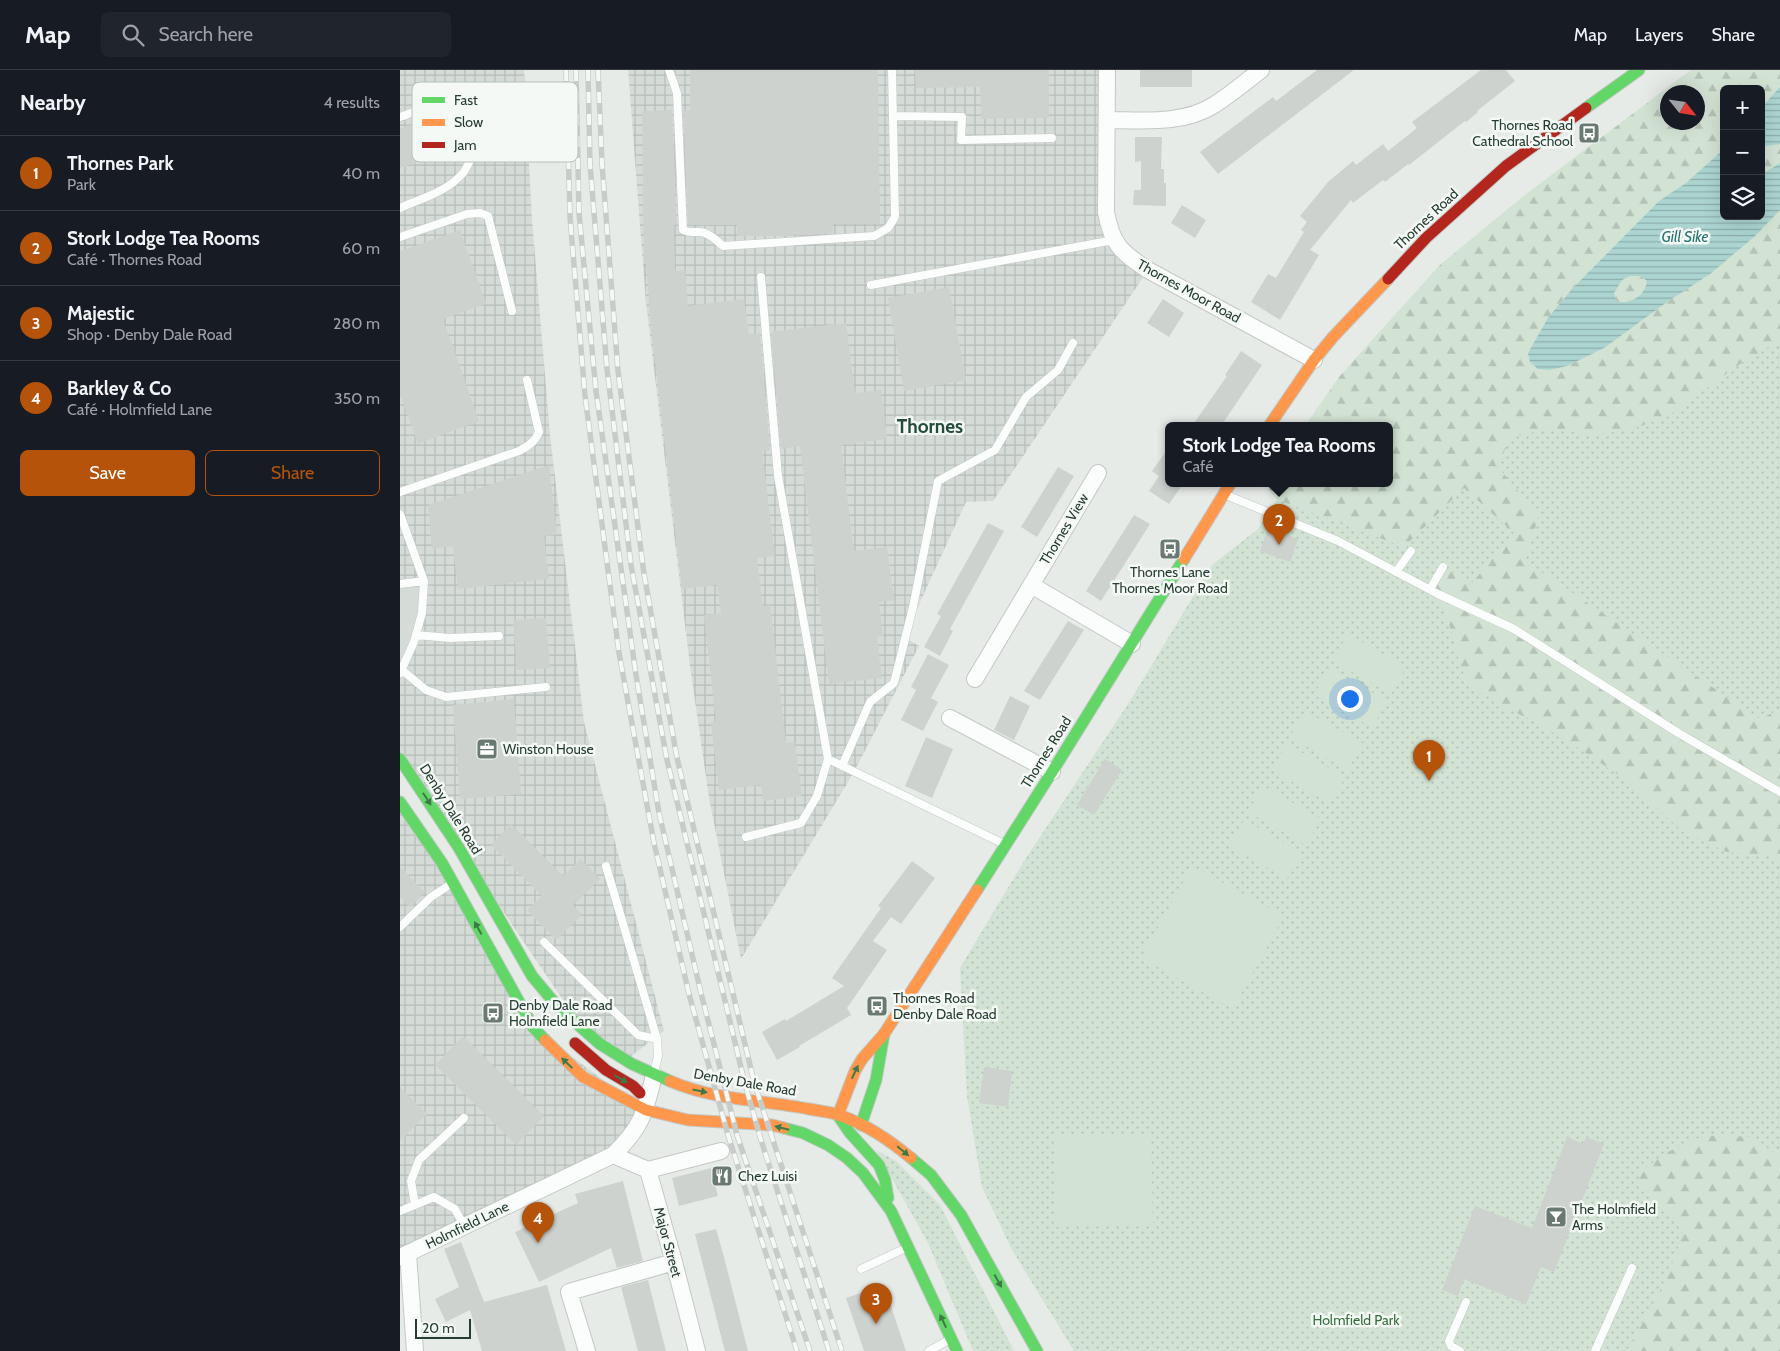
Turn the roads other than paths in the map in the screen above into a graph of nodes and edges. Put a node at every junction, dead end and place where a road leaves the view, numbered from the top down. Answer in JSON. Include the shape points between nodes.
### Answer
{"nodes":[{"id":1,"x":668,"y":70,"type":"edge"},
{"id":2,"x":892,"y":70,"type":"edge"},
{"id":3,"x":1107,"y":70,"type":"edge"},
{"id":4,"x":1261,"y":70,"type":"edge"},
{"id":5,"x":1639,"y":70,"type":"edge"},
{"id":6,"x":412,"y":113,"type":"edge"},
{"id":7,"x":893,"y":116,"type":"junction"},
{"id":8,"x":400,"y":117,"type":"edge"},
{"id":9,"x":1107,"y":120,"type":"junction"},
{"id":10,"x":1052,"y":138,"type":"dead end"},
{"id":11,"x":468,"y":162,"type":"edge"},
{"id":12,"x":400,"y":208,"type":"edge"},
{"id":13,"x":400,"y":238,"type":"edge"},
{"id":14,"x":1114,"y":240,"type":"junction"},
{"id":15,"x":761,"y":277,"type":"dead end"},
{"id":16,"x":871,"y":285,"type":"dead end"},
{"id":17,"x":512,"y":311,"type":"dead end"},
{"id":18,"x":1073,"y":343,"type":"dead end"},
{"id":19,"x":1314,"y":360,"type":"junction"},
{"id":20,"x":528,"y":380,"type":"dead end"},
{"id":21,"x":1272,"y":422,"type":"edge"},
{"id":22,"x":1098,"y":473,"type":"dead end"},
{"id":23,"x":1226,"y":489,"type":"edge"},
{"id":24,"x":400,"y":492,"type":"edge"},
{"id":25,"x":400,"y":514,"type":"edge"},
{"id":26,"x":1411,"y":551,"type":"dead end"},
{"id":27,"x":1443,"y":567,"type":"dead end"},
{"id":28,"x":1396,"y":572,"type":"junction"},
{"id":29,"x":424,"y":581,"type":"junction"},
{"id":30,"x":400,"y":584,"type":"edge"},
{"id":31,"x":1031,"y":585,"type":"junction"},
{"id":32,"x":1430,"y":589,"type":"junction"},
{"id":33,"x":416,"y":635,"type":"junction"},
{"id":34,"x":499,"y":636,"type":"dead end"},
{"id":35,"x":1132,"y":644,"type":"junction"},
{"id":36,"x":401,"y":672,"type":"edge"},
{"id":37,"x":975,"y":679,"type":"dead end"},
{"id":38,"x":546,"y":687,"type":"dead end"},
{"id":39,"x":950,"y":718,"type":"dead end"},
{"id":40,"x":400,"y":758,"type":"edge"},
{"id":41,"x":828,"y":759,"type":"junction"},
{"id":42,"x":842,"y":766,"type":"junction"},
{"id":43,"x":1052,"y":772,"type":"junction"},
{"id":44,"x":1780,"y":792,"type":"edge"},
{"id":45,"x":400,"y":802,"type":"edge"},
{"id":46,"x":746,"y":837,"type":"dead end"},
{"id":47,"x":1005,"y":845,"type":"junction"},
{"id":48,"x":606,"y":866,"type":"dead end"},
{"id":49,"x":453,"y":882,"type":"junction"},
{"id":50,"x":400,"y":927,"type":"edge"},
{"id":51,"x":544,"y":942,"type":"dead end"},
{"id":52,"x":544,"y":992,"type":"junction"},
{"id":53,"x":558,"y":1022,"type":"dead end"},
{"id":54,"x":568,"y":1034,"type":"dead end"},
{"id":55,"x":884,"y":1034,"type":"junction"},
{"id":56,"x":657,"y":1039,"type":"junction"},
{"id":57,"x":654,"y":1075,"type":"junction"},
{"id":58,"x":646,"y":1110,"type":"junction"},
{"id":59,"x":838,"y":1115,"type":"junction"},
{"id":60,"x":464,"y":1118,"type":"dead end"},
{"id":61,"x":861,"y":1125,"type":"junction"},
{"id":62,"x":850,"y":1133,"type":"junction"},
{"id":63,"x":828,"y":1144,"type":"junction"},
{"id":64,"x":721,"y":1151,"type":"dead end"},
{"id":65,"x":613,"y":1155,"type":"junction"},
{"id":66,"x":648,"y":1170,"type":"junction"},
{"id":67,"x":415,"y":1205,"type":"junction"},
{"id":68,"x":400,"y":1211,"type":"edge"},
{"id":69,"x":891,"y":1211,"type":"junction"},
{"id":70,"x":464,"y":1226,"type":"junction"},
{"id":71,"x":908,"y":1247,"type":"junction"},
{"id":72,"x":404,"y":1255,"type":"edge"},
{"id":73,"x":674,"y":1262,"type":"junction"},
{"id":74,"x":1632,"y":1268,"type":"dead end"},
{"id":75,"x":861,"y":1269,"type":"dead end"},
{"id":76,"x":1466,"y":1302,"type":"dead end"},
{"id":77,"x":952,"y":1339,"type":"junction"},
{"id":78,"x":415,"y":1351,"type":"edge"},
{"id":79,"x":587,"y":1351,"type":"edge"},
{"id":80,"x":697,"y":1351,"type":"edge"},
{"id":81,"x":929,"y":1351,"type":"edge"},
{"id":82,"x":958,"y":1351,"type":"edge"},
{"id":83,"x":1037,"y":1351,"type":"edge"},
{"id":84,"x":1460,"y":1351,"type":"edge"},
{"id":85,"x":1595,"y":1351,"type":"edge"}],
"edges":[{"from":1,"to":7,"type":"lane","via":[[677,94],[683,230],[700,232],[723,246],[874,236],[888,228],[895,217]]},
{"from":2,"to":7,"type":"lane"},
{"from":3,"to":9,"type":"street","name":"Thornes Moor Road"},
{"from":4,"to":9,"type":"street","via":[[1214,106],[1190,116],[1166,120]]},
{"from":5,"to":19,"type":"main road","name":"Thornes Road","via":[[1506,166],[1426,238]]},
{"from":6,"to":8,"type":"lane"},
{"from":7,"to":10,"type":"lane","via":[[962,117],[961,140]]},
{"from":9,"to":14,"type":"street","name":"Thornes Moor Road","via":[[1106,212]]},
{"from":11,"to":12,"type":"lane","via":[[464,172],[446,188]]},
{"from":13,"to":17,"type":"lane","via":[[467,214],[488,216]]},
{"from":14,"to":16,"type":"lane"},
{"from":14,"to":19,"type":"street","name":"Thornes Moor Road","via":[[1127,256],[1148,270]]},
{"from":15,"to":41,"type":"lane","via":[[778,476]]},
{"from":18,"to":42,"type":"lane","via":[[1058,370],[1026,396],[995,450],[938,481],[914,607],[894,683],[870,702]]},
{"from":19,"to":21,"type":"main road","name":"Thornes Road"},
{"from":20,"to":24,"type":"lane","via":[[539,432],[528,446]]},
{"from":22,"to":31,"type":"street","name":"Thornes View"},
{"from":23,"to":28,"type":"lane"},
{"from":23,"to":35,"type":"main road","name":"Thornes Road"},
{"from":25,"to":29,"type":"lane"},
{"from":26,"to":28,"type":"lane"},
{"from":27,"to":32,"type":"lane"},
{"from":28,"to":32,"type":"lane"},
{"from":29,"to":30,"type":"lane"},
{"from":29,"to":33,"type":"lane","via":[[422,614]]},
{"from":31,"to":35,"type":"street"},
{"from":31,"to":37,"type":"street","name":"Thornes View"},
{"from":32,"to":44,"type":"lane","via":[[1514,629],[1680,734]]},
{"from":33,"to":34,"type":"lane","via":[[450,638]]},
{"from":33,"to":36,"type":"lane"},
{"from":35,"to":43,"type":"main road","name":"Thornes Road"},
{"from":36,"to":38,"type":"lane","via":[[426,690],[446,698]]},
{"from":39,"to":43,"type":"street"},
{"from":40,"to":52,"type":"main road","name":"Denby Dale Road","one_way":true,"via":[[459,848]]},
{"from":41,"to":42,"type":"lane"},
{"from":41,"to":46,"type":"lane","via":[[817,796],[802,823]]},
{"from":42,"to":47,"type":"lane"},
{"from":43,"to":47,"type":"main road","name":"Thornes Road"},
{"from":45,"to":49,"type":"main road"},
{"from":47,"to":55,"type":"main road","name":"Thornes Road"},
{"from":48,"to":56,"type":"lane"},
{"from":49,"to":50,"type":"lane","via":[[431,897]]},
{"from":58,"to":49,"type":"main road","one_way":true,"via":[[583,1077],[533,1026]]},
{"from":51,"to":56,"type":"lane","via":[[638,1035]]},
{"from":52,"to":53,"type":"main road"},
{"from":52,"to":57,"type":"main road","name":"Denby Dale Road","via":[[600,1044]]},
{"from":54,"to":58,"type":"main road","one_way":true,"via":[[578,1047],[606,1070],[633,1086],[642,1096]]},
{"from":59,"to":55,"type":"main road","name":"Thornes Road","one_way":true,"via":[[855,1071]]},
{"from":55,"to":61,"type":"main road","name":"Thornes Road","via":[[874,1090]]},
{"from":56,"to":57,"type":"lane"},
{"from":57,"to":58,"type":"street","name":"Holmfield Lane"},
{"from":57,"to":59,"type":"main road","name":"Denby Dale Road","one_way":true,"via":[[699,1091]]},
{"from":63,"to":58,"type":"main road","one_way":true,"via":[[772,1125],[688,1120]]},
{"from":58,"to":65,"type":"street","name":"Holmfield Lane","via":[[629,1140]]},
{"from":59,"to":61,"type":"main road","name":"Denby Dale Road"},
{"from":59,"to":62,"type":"main road"},
{"from":60,"to":67,"type":"lane","via":[[419,1160],[411,1181]]},
{"from":61,"to":62,"type":"main road"},
{"from":61,"to":83,"type":"main road","name":"Denby Dale Road","one_way":true,"via":[[893,1143],[931,1175],[961,1215]]},
{"from":62,"to":63,"type":"main road"},
{"from":62,"to":69,"type":"main road","via":[[879,1165]]},
{"from":63,"to":69,"type":"main road","via":[[863,1173]]},
{"from":64,"to":66,"type":"street"},
{"from":65,"to":66,"type":"street"},
{"from":65,"to":70,"type":"street","name":"Holmfield Lane"},
{"from":66,"to":73,"type":"street","name":"Major Street"},
{"from":67,"to":68,"type":"lane"},
{"from":67,"to":70,"type":"lane","via":[[434,1197],[455,1209]]},
{"from":69,"to":71,"type":"main road"},
{"from":70,"to":72,"type":"street","name":"Holmfield Lane"},
{"from":71,"to":75,"type":"lane"},
{"from":77,"to":71,"type":"main road","one_way":true},
{"from":72,"to":78,"type":"street"},
{"from":73,"to":79,"type":"street","via":[[569,1292]]},
{"from":73,"to":80,"type":"street","name":"Major Street"},
{"from":74,"to":85,"type":"lane"},
{"from":76,"to":84,"type":"lane","via":[[1449,1341]]},
{"from":77,"to":81,"type":"lane"},
{"from":77,"to":82,"type":"main road"}]}
